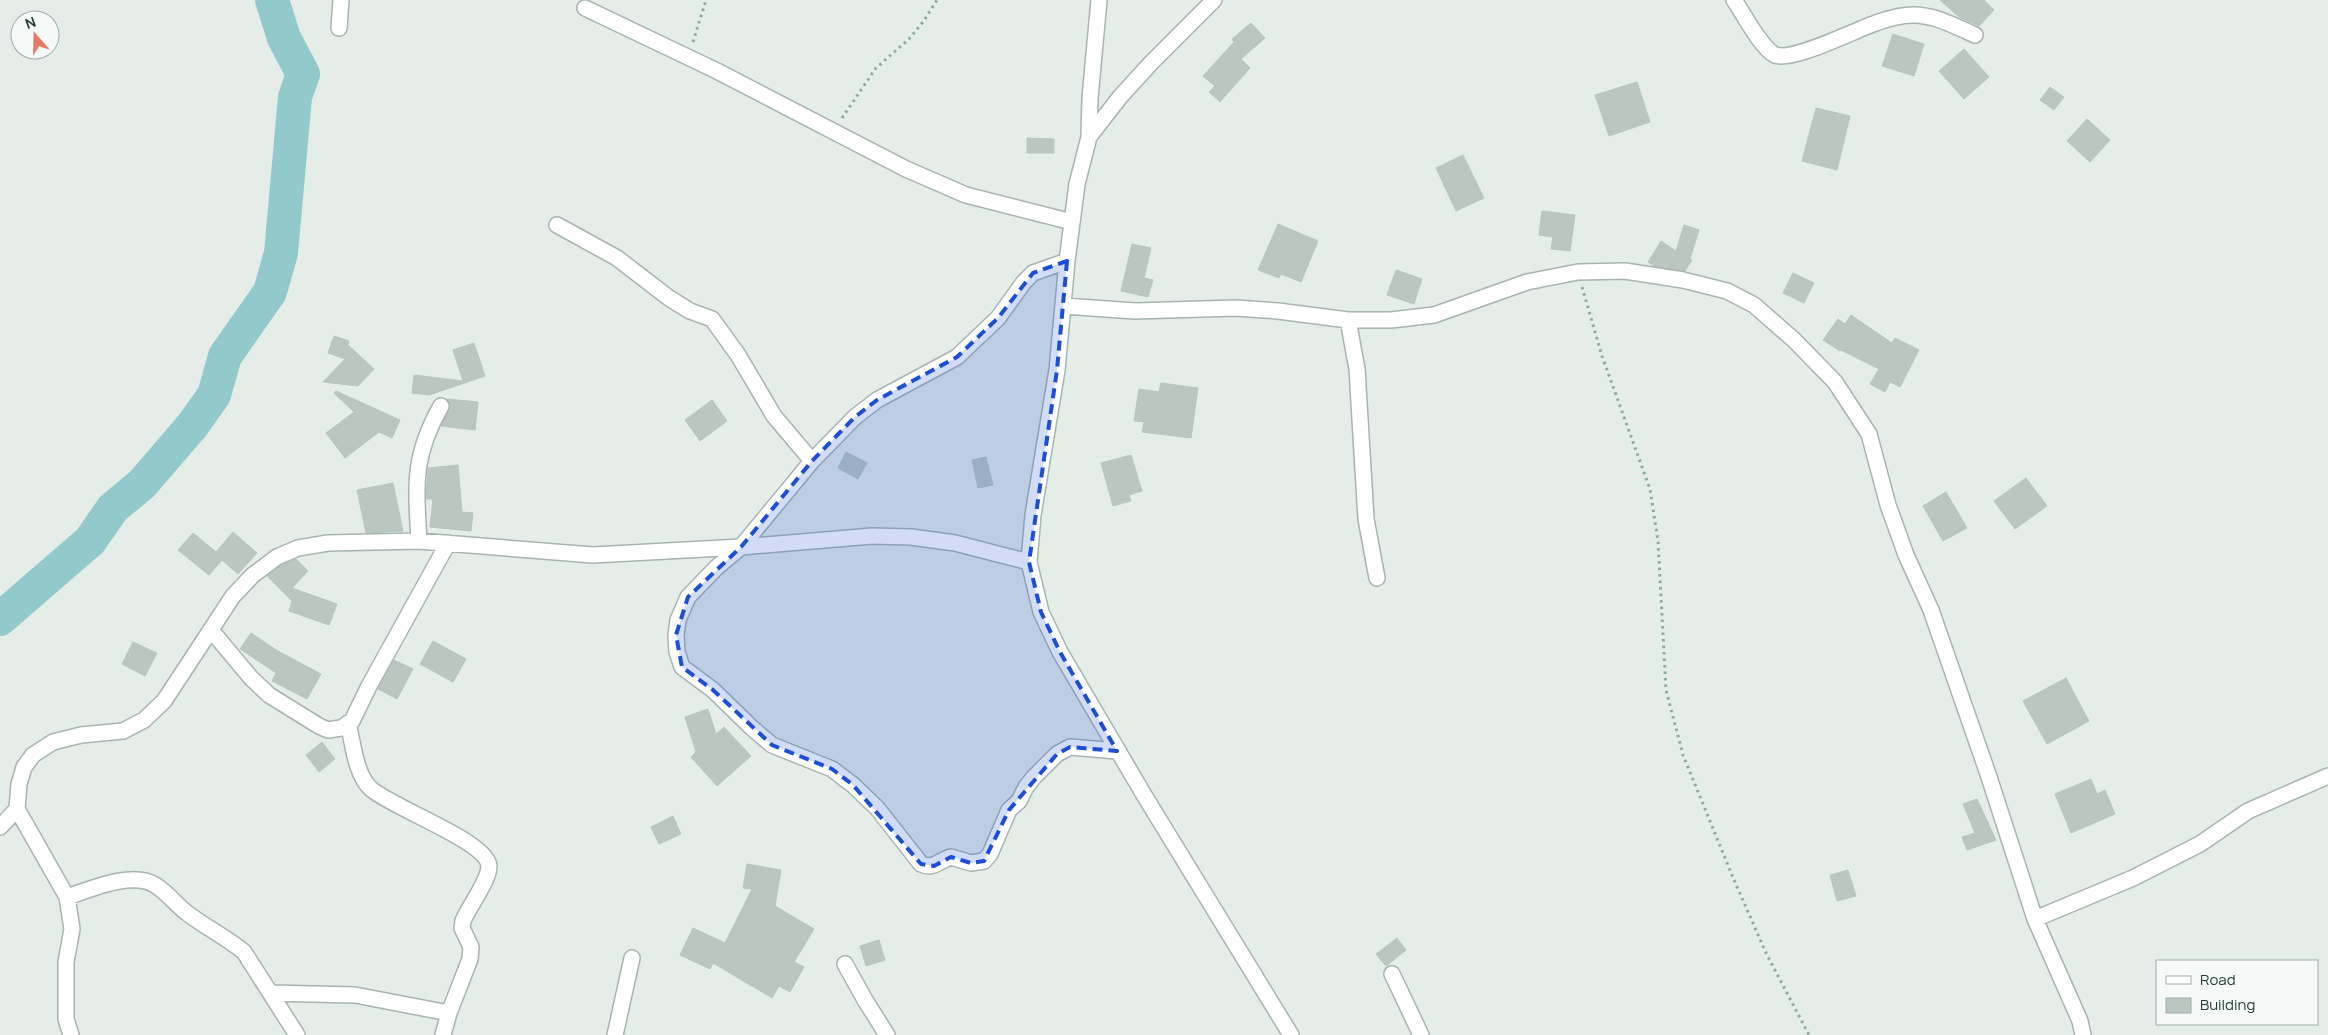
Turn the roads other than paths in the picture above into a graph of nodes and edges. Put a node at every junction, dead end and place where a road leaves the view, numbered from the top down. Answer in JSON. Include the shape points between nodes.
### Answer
{"nodes":[{"id":1,"x":342,"y":0,"type":"edge"},
{"id":2,"x":1099,"y":0,"type":"edge"},
{"id":3,"x":1214,"y":0,"type":"edge"},
{"id":4,"x":1734,"y":0,"type":"edge"},
{"id":5,"x":585,"y":8,"type":"dead end"},
{"id":6,"x":339,"y":28,"type":"dead end"},
{"id":7,"x":1975,"y":34,"type":"dead end"},
{"id":8,"x":1089,"y":137,"type":"junction"},
{"id":9,"x":1072,"y":222,"type":"junction"},
{"id":10,"x":557,"y":225,"type":"dead end"},
{"id":11,"x":1067,"y":261,"type":"junction"},
{"id":12,"x":1064,"y":306,"type":"junction"},
{"id":13,"x":1348,"y":320,"type":"junction"},
{"id":14,"x":441,"y":406,"type":"dead end"},
{"id":15,"x":812,"y":461,"type":"junction"},
{"id":16,"x":419,"y":541,"type":"junction"},
{"id":17,"x":448,"y":543,"type":"junction"},
{"id":18,"x":741,"y":547,"type":"junction"},
{"id":19,"x":1028,"y":562,"type":"junction"},
{"id":20,"x":1377,"y":578,"type":"dead end"},
{"id":21,"x":211,"y":630,"type":"junction"},
{"id":22,"x":348,"y":723,"type":"junction"},
{"id":23,"x":1117,"y":751,"type":"junction"},
{"id":24,"x":2328,"y":776,"type":"edge"},
{"id":25,"x":17,"y":808,"type":"junction"},
{"id":26,"x":0,"y":827,"type":"edge"},
{"id":27,"x":67,"y":897,"type":"junction"},
{"id":28,"x":2035,"y":919,"type":"junction"},
{"id":29,"x":632,"y":958,"type":"dead end"},
{"id":30,"x":845,"y":964,"type":"dead end"},
{"id":31,"x":1392,"y":974,"type":"dead end"},
{"id":32,"x":271,"y":993,"type":"junction"},
{"id":33,"x":448,"y":1012,"type":"junction"},
{"id":34,"x":71,"y":1035,"type":"edge"},
{"id":35,"x":297,"y":1035,"type":"edge"},
{"id":36,"x":443,"y":1035,"type":"edge"},
{"id":37,"x":615,"y":1035,"type":"edge"},
{"id":38,"x":887,"y":1035,"type":"edge"},
{"id":39,"x":1291,"y":1035,"type":"edge"},
{"id":40,"x":1421,"y":1035,"type":"edge"},
{"id":41,"x":2082,"y":1035,"type":"edge"}],
"edges":[{"from":1,"to":6,"type":"street"},
{"from":2,"to":8,"type":"street"},
{"from":3,"to":8,"type":"street","via":[[1151,63]]},
{"from":4,"to":7,"type":"street","via":[[1765,45],[1773,54],[1783,57],[1878,22],[1911,15],[1929,16]]},
{"from":5,"to":9,"type":"street","via":[[906,169],[966,195]]},
{"from":8,"to":9,"type":"street","via":[[1077,184]]},
{"from":9,"to":11,"type":"street"},
{"from":10,"to":15,"type":"street","via":[[618,258],[669,298],[712,319],[738,355],[774,416]]},
{"from":11,"to":12,"type":"street"},
{"from":11,"to":15,"type":"street","via":[[1033,273],[998,318],[970,346],[957,357],[877,400],[855,417]]},
{"from":12,"to":13,"type":"street","via":[[1135,311],[1236,308]]},
{"from":12,"to":19,"type":"street"},
{"from":13,"to":20,"type":"street","via":[[1357,369],[1366,519]]},
{"from":13,"to":28,"type":"street","via":[[1434,315],[1527,282],[1578,272],[1625,271],[1683,280],[1727,291],[1754,304],[1835,382],[1869,434],[1888,505],[1930,610]]},
{"from":14,"to":16,"type":"street","via":[[418,460]]},
{"from":15,"to":18,"type":"street"},
{"from":16,"to":17,"type":"street"},
{"from":16,"to":21,"type":"street","via":[[328,543],[298,548],[277,557],[253,575],[233,596]]},
{"from":17,"to":18,"type":"street","via":[[593,555]]},
{"from":17,"to":22,"type":"street"},
{"from":18,"to":19,"type":"street","via":[[872,536],[910,537],[955,543]]},
{"from":18,"to":23,"type":"street","via":[[688,597],[678,620],[676,635],[682,667],[713,690],[772,745],[832,769],[853,785],[877,808],[921,864],[934,866],[951,857],[972,863],[984,861],[1009,810],[1057,754],[1070,748]]},
{"from":19,"to":23,"type":"street","via":[[1041,612],[1060,652]]},
{"from":21,"to":22,"type":"street","via":[[269,695],[328,730]]},
{"from":21,"to":25,"type":"street","via":[[164,701],[144,720],[122,731],[81,735],[53,742],[33,755],[24,767]]},
{"from":22,"to":33,"type":"street","via":[[362,775],[370,787],[389,801],[473,845],[485,856],[488,864],[488,873],[463,921],[462,928],[471,947],[470,959]]},
{"from":23,"to":39,"type":"street"},
{"from":24,"to":28,"type":"street","via":[[2248,811],[2200,844],[2133,878]]},
{"from":25,"to":26,"type":"street"},
{"from":25,"to":27,"type":"street"},
{"from":27,"to":32,"type":"street","via":[[113,883],[147,880],[188,914],[244,952]]},
{"from":27,"to":34,"type":"street","via":[[72,930],[66,962],[66,1019]]},
{"from":28,"to":41,"type":"street","via":[[2080,1021]]},
{"from":29,"to":37,"type":"street"},
{"from":30,"to":38,"type":"street"},
{"from":31,"to":40,"type":"street"},
{"from":32,"to":33,"type":"street","via":[[355,995]]},
{"from":32,"to":35,"type":"street"},
{"from":33,"to":36,"type":"street"}]}
